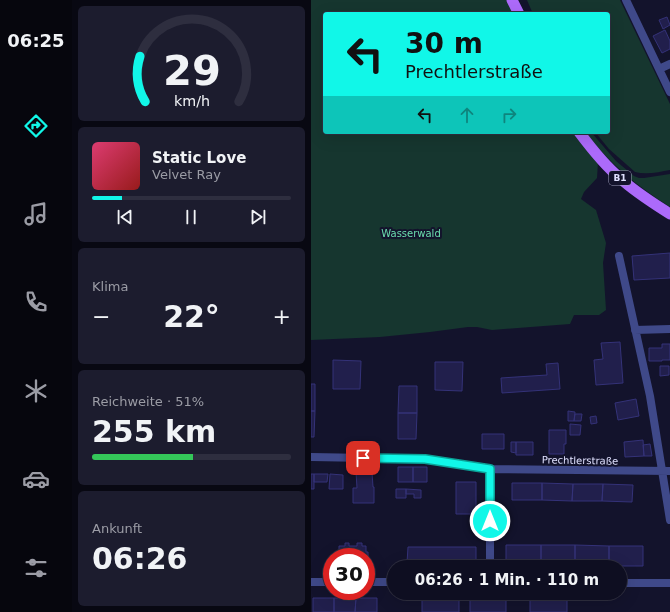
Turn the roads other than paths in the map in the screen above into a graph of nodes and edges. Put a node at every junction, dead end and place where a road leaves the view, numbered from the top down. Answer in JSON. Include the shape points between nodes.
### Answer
{"nodes":[{"id":1,"x":512,"y":0,"type":"edge"},
{"id":2,"x":626,"y":0,"type":"edge"},
{"id":3,"x":518,"y":12,"type":"edge"},
{"id":4,"x":670,"y":64,"type":"edge"},
{"id":5,"x":659,"y":69,"type":"junction"},
{"id":6,"x":670,"y":92,"type":"edge"},
{"id":7,"x":580,"y":134,"type":"edge"},
{"id":8,"x":670,"y":214,"type":"edge"},
{"id":9,"x":619,"y":256,"type":"dead end"},
{"id":10,"x":670,"y":329,"type":"edge"},
{"id":11,"x":635,"y":330,"type":"junction"},
{"id":12,"x":311,"y":457,"type":"edge"},
{"id":13,"x":490,"y":469,"type":"junction"},
{"id":14,"x":666,"y":471,"type":"edge"},
{"id":15,"x":670,"y":520,"type":"edge"},
{"id":16,"x":490,"y":560,"type":"edge"},
{"id":17,"x":311,"y":582,"type":"edge"},
{"id":18,"x":323,"y":582,"type":"edge"},
{"id":19,"x":375,"y":582,"type":"edge"},
{"id":20,"x":387,"y":582,"type":"edge"},
{"id":21,"x":627,"y":583,"type":"edge"},
{"id":22,"x":670,"y":583,"type":"edge"}],
"edges":[{"from":1,"to":3,"type":"main road"},
{"from":2,"to":5,"type":"street"},
{"from":4,"to":5,"type":"street"},
{"from":5,"to":6,"type":"street"},
{"from":7,"to":8,"type":"main road","number":"B1","via":[[619,178]]},
{"from":9,"to":11,"type":"street"},
{"from":10,"to":11,"type":"street"},
{"from":11,"to":14,"type":"street"},
{"from":12,"to":13,"type":"street","name":"Prechtlerstraße","via":[[425,459]]},
{"from":13,"to":14,"type":"street","name":"Prechtlerstraße"},
{"from":13,"to":16,"type":"street"},
{"from":14,"to":15,"type":"street"},
{"from":17,"to":18,"type":"street"},
{"from":19,"to":20,"type":"street"},
{"from":21,"to":22,"type":"street"}]}
